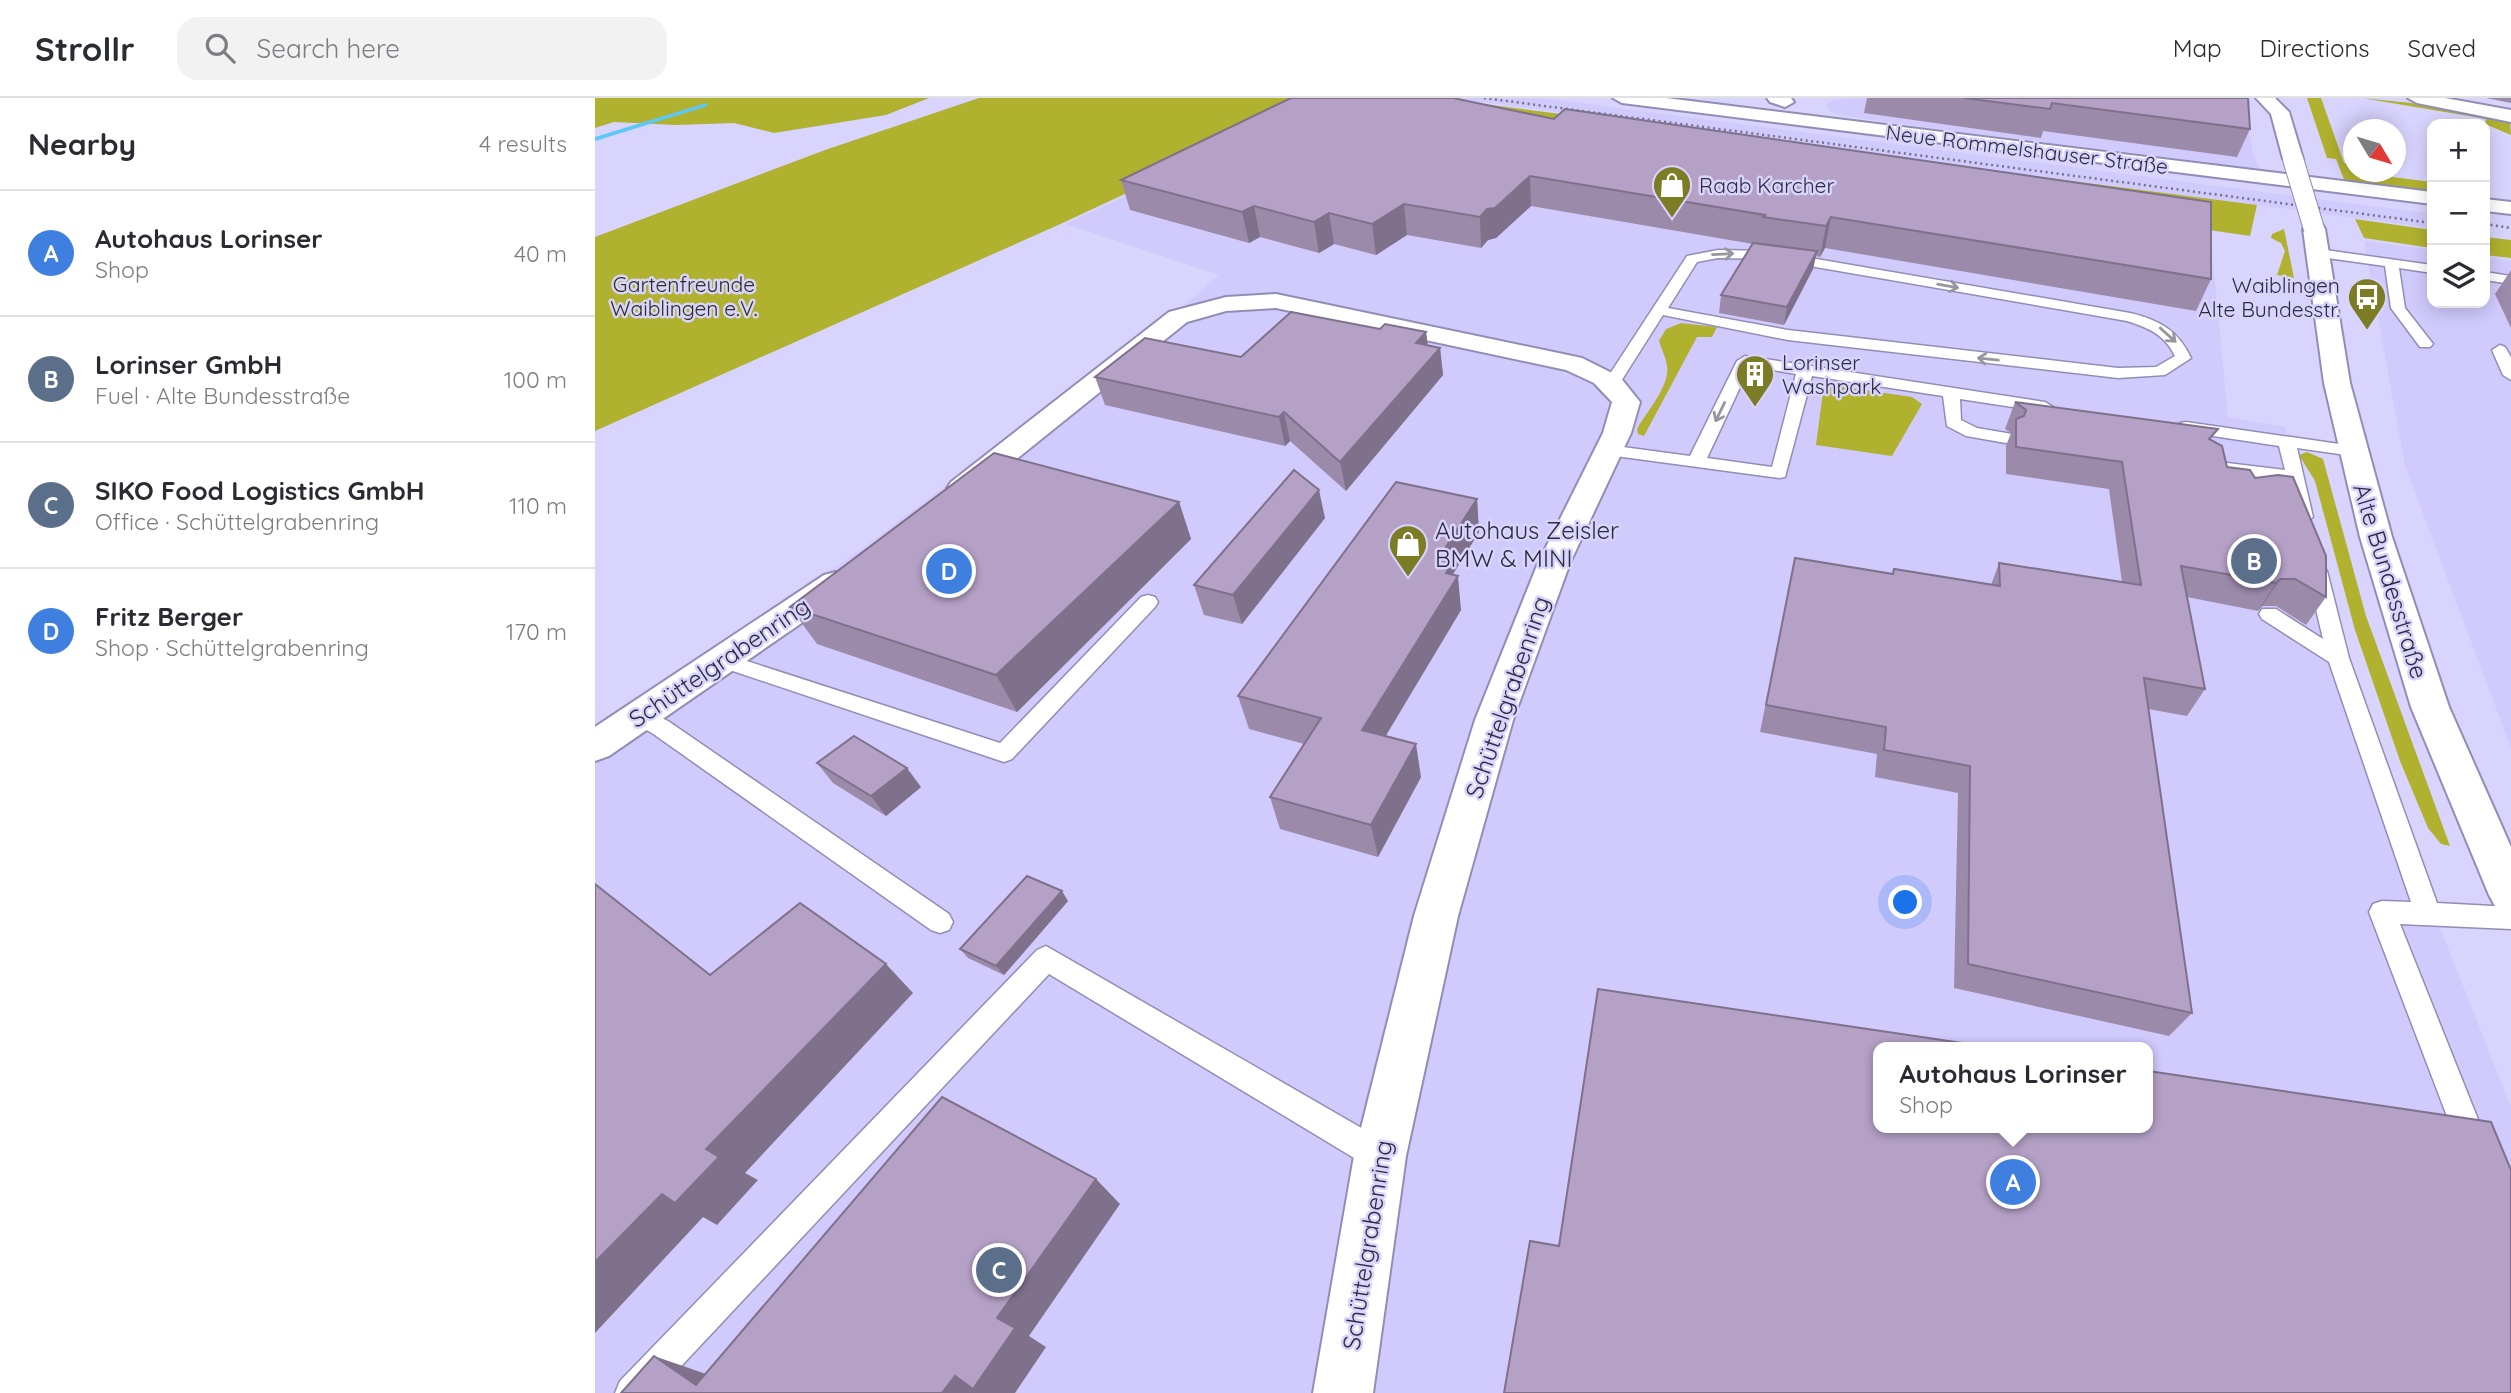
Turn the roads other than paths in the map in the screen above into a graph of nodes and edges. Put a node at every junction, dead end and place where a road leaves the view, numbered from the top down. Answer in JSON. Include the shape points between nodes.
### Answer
{"nodes":[{"id":1,"x":1622,"y":98,"type":"edge"},
{"id":2,"x":2417,"y":98,"type":"edge"},
{"id":3,"x":2277,"y":102,"type":"edge"},
{"id":4,"x":1782,"y":104,"type":"edge"},
{"id":5,"x":2511,"y":116,"type":"edge"},
{"id":6,"x":2427,"y":197,"type":"edge"},
{"id":7,"x":2490,"y":206,"type":"edge"},
{"id":8,"x":2511,"y":208,"type":"edge"},
{"id":9,"x":2316,"y":241,"type":"junction"},
{"id":10,"x":2391,"y":264,"type":"junction"},
{"id":11,"x":2427,"y":268,"type":"edge"},
{"id":12,"x":2490,"y":277,"type":"edge"},
{"id":13,"x":2511,"y":280,"type":"edge"},
{"id":14,"x":1658,"y":310,"type":"junction"},
{"id":15,"x":2425,"y":344,"type":"dead end"},
{"id":16,"x":2511,"y":352,"type":"edge"},
{"id":17,"x":1805,"y":371,"type":"junction"},
{"id":18,"x":2511,"y":375,"type":"edge"},
{"id":19,"x":1612,"y":383,"type":"junction"},
{"id":20,"x":1951,"y":393,"type":"junction"},
{"id":21,"x":2063,"y":410,"type":"edge"},
{"id":22,"x":1952,"y":422,"type":"junction"},
{"id":23,"x":2168,"y":425,"type":"edge"},
{"id":24,"x":2287,"y":442,"type":"junction"},
{"id":25,"x":1608,"y":450,"type":"junction"},
{"id":26,"x":2353,"y":451,"type":"junction"},
{"id":27,"x":1696,"y":462,"type":"junction"},
{"id":28,"x":2207,"y":471,"type":"edge"},
{"id":29,"x":2295,"y":480,"type":"junction"},
{"id":30,"x":2270,"y":491,"type":"edge"},
{"id":31,"x":934,"y":510,"type":"edge"},
{"id":32,"x":859,"y":568,"type":"edge"},
{"id":33,"x":1148,"y":602,"type":"dead end"},
{"id":34,"x":2269,"y":614,"type":"dead end"},
{"id":35,"x":2338,"y":658,"type":"junction"},
{"id":36,"x":722,"y":660,"type":"junction"},
{"id":37,"x":640,"y":716,"type":"junction"},
{"id":38,"x":595,"y":746,"type":"edge"},
{"id":39,"x":2511,"y":895,"type":"edge"},
{"id":40,"x":2428,"y":914,"type":"junction"},
{"id":41,"x":2511,"y":918,"type":"edge"},
{"id":42,"x":940,"y":922,"type":"dead end"},
{"id":43,"x":1380,"y":1156,"type":"junction"},
{"id":44,"x":2486,"y":1177,"type":"edge"},
{"id":45,"x":632,"y":1393,"type":"edge"},
{"id":46,"x":1343,"y":1393,"type":"edge"}],
"edges":[{"from":1,"to":4,"type":"street","name":"Neue Rommelshauser Straße"},
{"from":2,"to":5,"type":"street"},
{"from":3,"to":9,"type":"street","name":"Alte Bundesstraße","bridge":true},
{"from":4,"to":6,"type":"street","name":"Neue Rommelshauser Straße"},
{"from":7,"to":8,"type":"street"},
{"from":9,"to":10,"type":"lane"},
{"from":9,"to":26,"type":"street","name":"Alte Bundesstraße","via":[[2337,383]]},
{"from":10,"to":11,"type":"lane"},
{"from":10,"to":15,"type":"lane","via":[[2398,307]]},
{"from":12,"to":13,"type":"lane"},
{"from":14,"to":14,"type":"lane","one_way":true,"via":[[1692,259],[1718,254],[1770,255],[2130,317],[2159,327],[2177,342],[2183,358],[2159,372],[2118,373],[1788,335]]},
{"from":14,"to":19,"type":"lane"},
{"from":16,"to":18,"type":"lane","via":[[2500,350]]},
{"from":17,"to":20,"type":"lane"},
{"from":17,"to":27,"type":"lane","one_way":true,"via":[[1745,361]]},
{"from":17,"to":27,"type":"lane","via":[[1779,473]]},
{"from":19,"to":25,"type":"street","name":"Schüttelgrabenring","via":[[1626,402]]},
{"from":19,"to":31,"type":"street","via":[[1573,364],[1276,302],[1217,304],[1178,317]]},
{"from":20,"to":21,"type":"lane"},
{"from":20,"to":22,"type":"lane"},
{"from":22,"to":22,"type":"lane","via":[[1978,444],[2006,444],[1972,432]]},
{"from":23,"to":24,"type":"lane"},
{"from":24,"to":26,"type":"lane"},
{"from":24,"to":29,"type":"lane"},
{"from":25,"to":27,"type":"lane"},
{"from":25,"to":43,"type":"street","name":"Schüttelgrabenring","via":[[1554,564],[1494,720],[1436,916]]},
{"from":26,"to":39,"type":"street","name":"Alte Bundesstraße","via":[[2430,707]]},
{"from":28,"to":29,"type":"lane"},
{"from":29,"to":30,"type":"lane"},
{"from":29,"to":35,"type":"lane"},
{"from":32,"to":36,"type":"street","name":"Schüttelgrabenring"},
{"from":33,"to":36,"type":"lane","via":[[1004,753]]},
{"from":34,"to":35,"type":"lane"},
{"from":35,"to":40,"type":"lane"},
{"from":36,"to":37,"type":"street","name":"Schüttelgrabenring"},
{"from":37,"to":38,"type":"street","name":"Schüttelgrabenring"},
{"from":37,"to":42,"type":"lane"},
{"from":40,"to":41,"type":"lane"},
{"from":40,"to":44,"type":"lane","via":[[2382,912]]},
{"from":43,"to":45,"type":"lane","via":[[1046,958]]},
{"from":43,"to":46,"type":"street","name":"Schüttelgrabenring"}]}
